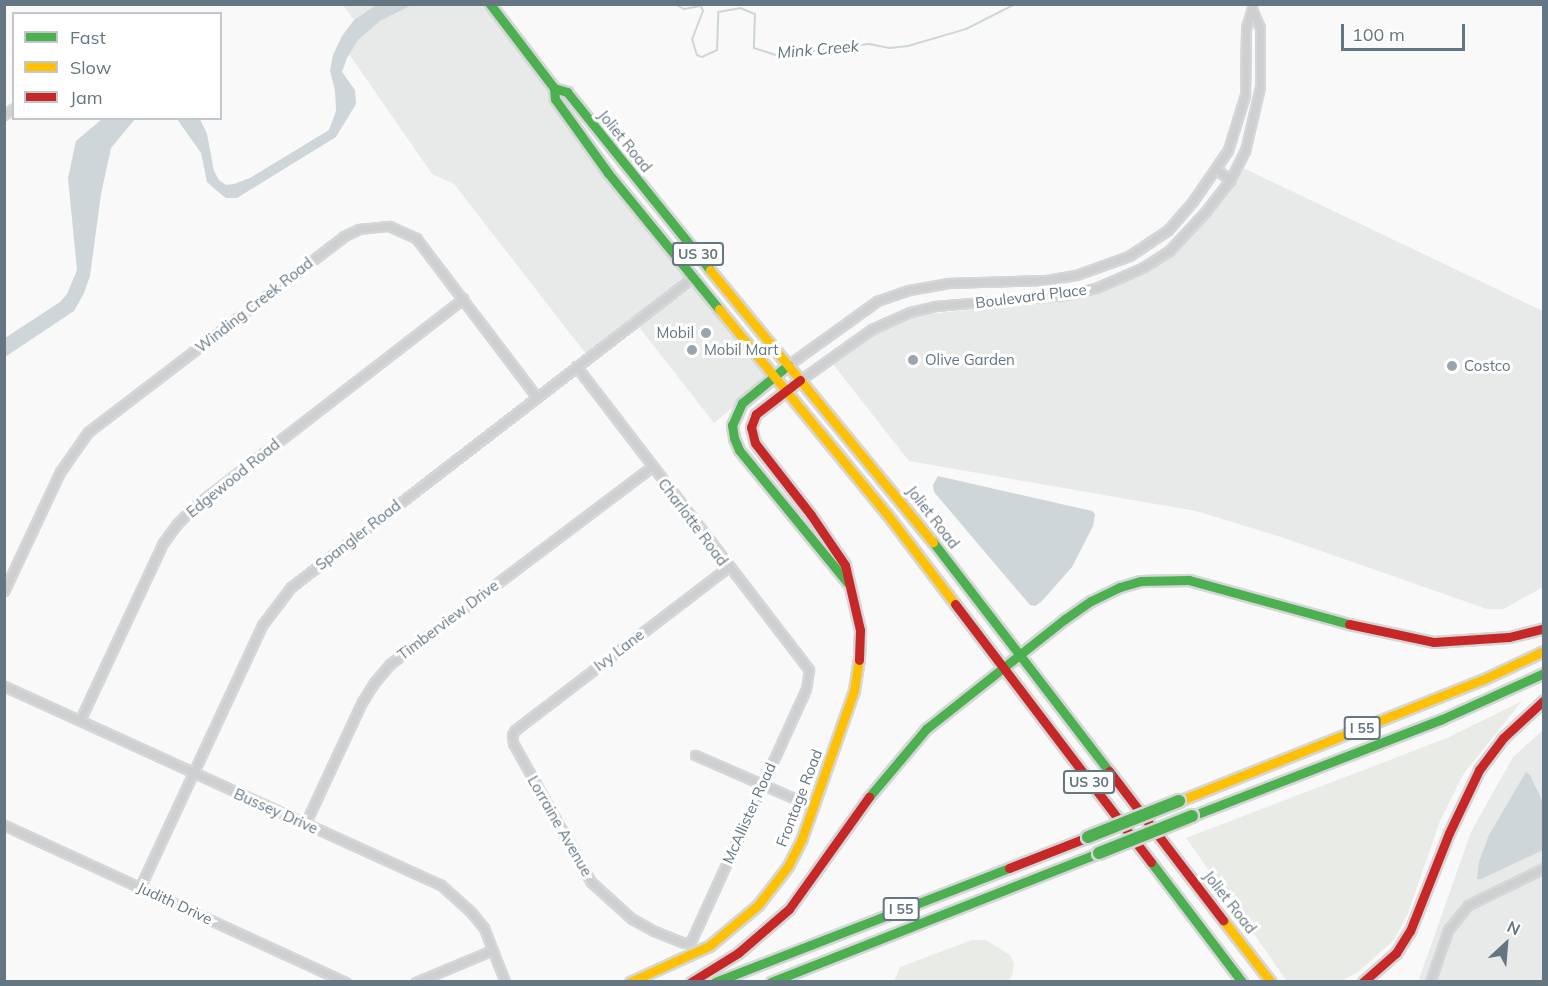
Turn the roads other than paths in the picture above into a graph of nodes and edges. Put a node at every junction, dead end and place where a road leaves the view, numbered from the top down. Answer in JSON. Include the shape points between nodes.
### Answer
{"nodes":[{"id":1,"x":490,"y":4,"type":"edge"},
{"id":2,"x":1252,"y":7,"type":"edge"},
{"id":3,"x":554,"y":88,"type":"junction"},
{"id":4,"x":1216,"y":169,"type":"junction"},
{"id":5,"x":1230,"y":180,"type":"junction"},
{"id":6,"x":692,"y":278,"type":"junction"},
{"id":7,"x":463,"y":299,"type":"junction"},
{"id":8,"x":788,"y":365,"type":"junction"},
{"id":9,"x":576,"y":366,"type":"junction"},
{"id":10,"x":773,"y":376,"type":"junction"},
{"id":11,"x":800,"y":380,"type":"junction"},
{"id":12,"x":785,"y":391,"type":"junction"},
{"id":13,"x":536,"y":396,"type":"junction"},
{"id":14,"x":651,"y":467,"type":"junction"},
{"id":15,"x":728,"y":567,"type":"junction"},
{"id":16,"x":847,"y":582,"type":"junction"},
{"id":17,"x":4,"y":591,"type":"edge"},
{"id":18,"x":1544,"y":628,"type":"edge"},
{"id":19,"x":1544,"y":651,"type":"edge"},
{"id":20,"x":1022,"y":655,"type":"junction"},
{"id":21,"x":1003,"y":670,"type":"junction"},
{"id":22,"x":1544,"y":673,"type":"edge"},
{"id":23,"x":809,"y":677,"type":"joint"},
{"id":24,"x":4,"y":686,"type":"edge"},
{"id":25,"x":1544,"y":700,"type":"edge"},
{"id":26,"x":80,"y":720,"type":"junction"},
{"id":27,"x":512,"y":735,"type":"joint"},
{"id":28,"x":695,"y":755,"type":"dead end"},
{"id":29,"x":193,"y":772,"type":"junction"},
{"id":30,"x":761,"y":784,"type":"junction"},
{"id":31,"x":814,"y":807,"type":"junction"},
{"id":32,"x":305,"y":824,"type":"junction"},
{"id":33,"x":4,"y":825,"type":"edge"},
{"id":34,"x":1544,"y":868,"type":"edge"},
{"id":35,"x":140,"y":887,"type":"junction"},
{"id":36,"x":684,"y":943,"type":"joint"},
{"id":37,"x":493,"y":950,"type":"junction"},
{"id":38,"x":346,"y":981,"type":"edge"},
{"id":39,"x":416,"y":981,"type":"edge"},
{"id":40,"x":505,"y":981,"type":"edge"},
{"id":41,"x":630,"y":981,"type":"edge"},
{"id":42,"x":691,"y":981,"type":"edge"},
{"id":43,"x":715,"y":981,"type":"edge"},
{"id":44,"x":771,"y":981,"type":"edge"},
{"id":45,"x":1242,"y":981,"type":"edge"},
{"id":46,"x":1271,"y":981,"type":"edge"},
{"id":47,"x":1363,"y":981,"type":"edge"},
{"id":48,"x":1430,"y":981,"type":"edge"}],
"edges":[{"from":1,"to":3,"type":"main road","name":"Joliet Road","number":"US 30"},
{"from":2,"to":4,"type":"street","name":"Boulevard Place","via":[[1246,28],[1245,95],[1228,150]]},
{"from":2,"to":5,"type":"street","name":"Boulevard Place","via":[[1260,28],[1260,87],[1245,151]]},
{"from":3,"to":6,"type":"main road","name":"Joliet Road","number":"US 30","via":[[555,99],[608,173]]},
{"from":3,"to":8,"type":"main road","name":"Joliet Road","number":"US 30","via":[[567,92]]},
{"from":4,"to":5,"type":"street"},
{"from":4,"to":8,"type":"street","name":"Boulevard Place","via":[[1168,230],[1129,256],[1076,275],[1047,280],[947,283],[909,290],[877,301]]},
{"from":5,"to":11,"type":"street","name":"Boulevard Place","via":[[1182,239],[1161,257],[1127,275],[1065,295],[935,306],[910,312],[872,329]]},
{"from":6,"to":9,"type":"street","name":"Spangler Road"},
{"from":6,"to":10,"type":"main road","name":"Joliet Road","number":"US 30"},
{"from":7,"to":13,"type":"street","name":"Winding Creek Road"},
{"from":7,"to":17,"type":"street","name":"Winding Creek Road","via":[[416,238],[403,230],[375,225],[344,236],[88,432],[60,472]]},
{"from":7,"to":26,"type":"street","name":"Edgewood Road","via":[[195,506],[177,524],[163,543]]},
{"from":8,"to":10,"type":"main road","name":"Frontage Road"},
{"from":8,"to":11,"type":"main road","name":"Joliet Road","number":"US 30"},
{"from":9,"to":13,"type":"street","name":"Spangler Road"},
{"from":9,"to":14,"type":"street","name":"Charlotte Road"},
{"from":10,"to":12,"type":"main road","name":"Joliet Road","number":"US 30"},
{"from":10,"to":16,"type":"main road","name":"Frontage Road","via":[[742,403],[732,425],[734,438],[739,450]]},
{"from":11,"to":12,"type":"main road","name":"Frontage Road"},
{"from":11,"to":20,"type":"main road","name":"Joliet Road","number":"US 30","via":[[903,502]]},
{"from":12,"to":16,"type":"main road","name":"Frontage Road","via":[[756,414],[751,427],[755,443],[845,565]]},
{"from":12,"to":21,"type":"main road","name":"Joliet Road","number":"US 30","via":[[887,514]]},
{"from":13,"to":29,"type":"street","name":"Spangler Road","via":[[291,587],[262,625]]},
{"from":14,"to":15,"type":"street","name":"Charlotte Road"},
{"from":14,"to":32,"type":"street","name":"Timberview Drive","via":[[390,664],[362,702]]},
{"from":15,"to":23,"type":"street","name":"Charlotte Road","via":[[809,670]]},
{"from":15,"to":27,"type":"street","name":"Ivy Lane"},
{"from":16,"to":31,"type":"main road","name":"Frontage Road","via":[[859,619],[859,663],[854,690]]},
{"from":18,"to":20,"type":"main road","via":[[1509,637],[1434,642],[1378,632],[1206,583],[1164,579],[1120,587],[1091,602]]},
{"from":19,"to":43,"type":"main road","number":"I 55","bridge":true,"via":[[1482,680],[1179,801]]},
{"from":20,"to":21,"type":"main road"},
{"from":20,"to":46,"type":"main road","name":"Joliet Road","number":"US 30"},
{"from":21,"to":42,"type":"main road","via":[[950,708],[903,753],[789,909],[738,953]]},
{"from":21,"to":45,"type":"main road","name":"Joliet Road","number":"US 30"},
{"from":22,"to":44,"type":"main road","number":"I 55","bridge":true,"via":[[1440,720]]},
{"from":23,"to":30,"type":"street","name":"McAllister Road"},
{"from":24,"to":26,"type":"street","name":"Bussey Drive"},
{"from":25,"to":47,"type":"main road","via":[[1503,738],[1479,770],[1410,932],[1396,953]]},
{"from":26,"to":29,"type":"street","name":"Bussey Drive"},
{"from":27,"to":36,"type":"street","name":"Lorraine Avenue","via":[[591,882],[632,919]]},
{"from":28,"to":30,"type":"street"},
{"from":29,"to":32,"type":"street","name":"Bussey Drive"},
{"from":29,"to":35,"type":"street","name":"Spangler Road"},
{"from":30,"to":31,"type":"street"},
{"from":30,"to":36,"type":"street","name":"McAllister Road","via":[[692,941]]},
{"from":31,"to":41,"type":"main road","name":"Frontage Road","via":[[788,866],[758,905],[709,946]]},
{"from":32,"to":37,"type":"street","name":"Bussey Drive","via":[[441,885],[484,928]]},
{"from":33,"to":35,"type":"street","name":"Judith Drive"},
{"from":34,"to":48,"type":"street","via":[[1468,905],[1448,930]]},
{"from":35,"to":38,"type":"street","name":"Judith Drive"},
{"from":37,"to":39,"type":"street"},
{"from":37,"to":40,"type":"street","name":"Bussey Drive"}]}
